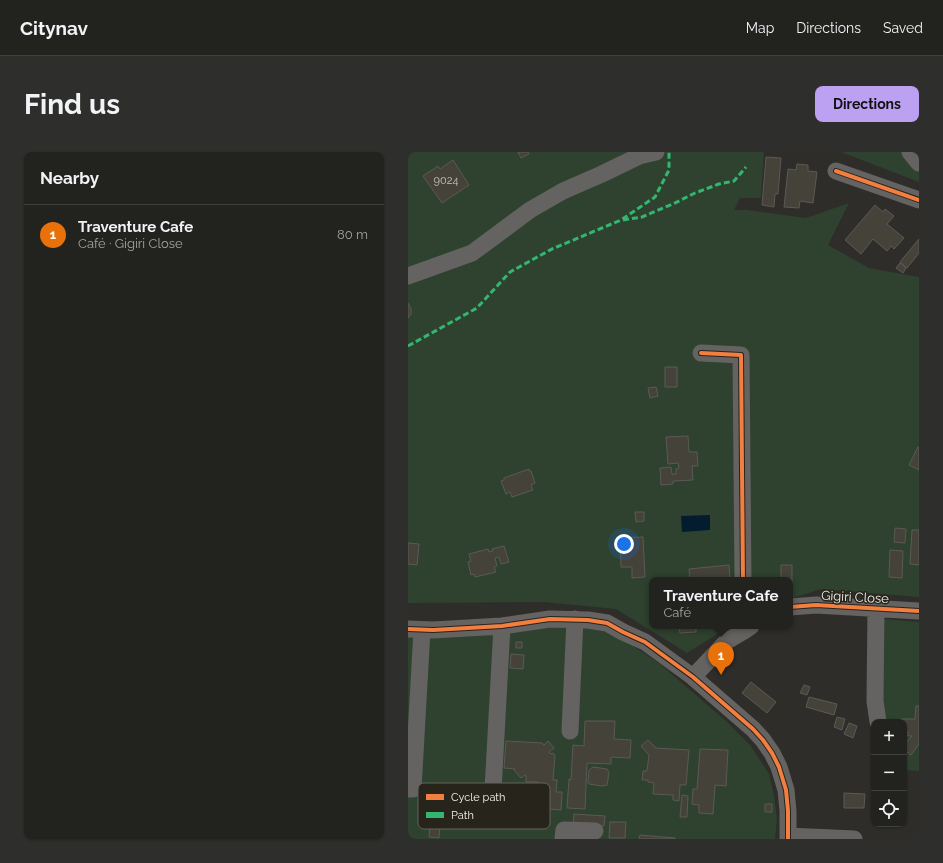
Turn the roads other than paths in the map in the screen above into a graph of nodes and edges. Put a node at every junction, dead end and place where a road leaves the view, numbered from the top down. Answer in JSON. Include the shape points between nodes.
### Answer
{"nodes":[{"id":1,"x":656,"y":152,"type":"edge"},
{"id":2,"x":910,"y":152,"type":"edge"},
{"id":3,"x":919,"y":163,"type":"edge"},
{"id":4,"x":836,"y":171,"type":"dead end"},
{"id":5,"x":919,"y":200,"type":"edge"},
{"id":6,"x":408,"y":276,"type":"edge"},
{"id":7,"x":700,"y":353,"type":"dead end"},
{"id":8,"x":743,"y":577,"type":"edge"},
{"id":9,"x":793,"y":607,"type":"edge"},
{"id":10,"x":876,"y":608,"type":"junction"},
{"id":11,"x":919,"y":611,"type":"edge"},
{"id":12,"x":575,"y":619,"type":"junction"},
{"id":13,"x":502,"y":626,"type":"junction"},
{"id":14,"x":415,"y":629,"type":"edge"},
{"id":15,"x":745,"y":629,"type":"edge"},
{"id":16,"x":693,"y":677,"type":"junction"},
{"id":17,"x":878,"y":719,"type":"edge"},
{"id":18,"x":570,"y":731,"type":"dead end"},
{"id":19,"x":493,"y":783,"type":"edge"},
{"id":20,"x":408,"y":789,"type":"edge"},
{"id":21,"x":595,"y":832,"type":"dead end"},
{"id":22,"x":788,"y":837,"type":"edge"},
{"id":23,"x":563,"y":839,"type":"edge"},
{"id":24,"x":854,"y":839,"type":"edge"}],
"edges":[{"from":1,"to":6,"type":"street","via":[[639,156],[563,191],[530,210],[472,253]]},
{"from":2,"to":3,"type":"street"},
{"from":4,"to":5,"type":"street"},
{"from":7,"to":8,"type":"street","via":[[741,355]]},
{"from":9,"to":10,"type":"street","name":"Gigiri Close","via":[[816,605]]},
{"from":10,"to":11,"type":"street","name":"Gigiri Close"},
{"from":10,"to":17,"type":"street","via":[[875,701]]},
{"from":12,"to":13,"type":"street","via":[[550,619]]},
{"from":12,"to":16,"type":"street","via":[[607,623],[645,642]]},
{"from":12,"to":18,"type":"street"},
{"from":13,"to":14,"type":"street"},
{"from":13,"to":19,"type":"street"},
{"from":14,"to":20,"type":"street","via":[[413,789]]},
{"from":15,"to":16,"type":"street","via":[[727,641]]},
{"from":16,"to":22,"type":"street","via":[[753,729],[772,753],[786,790]]},
{"from":21,"to":23,"type":"street","via":[[564,830]]},
{"from":22,"to":24,"type":"street"}]}
